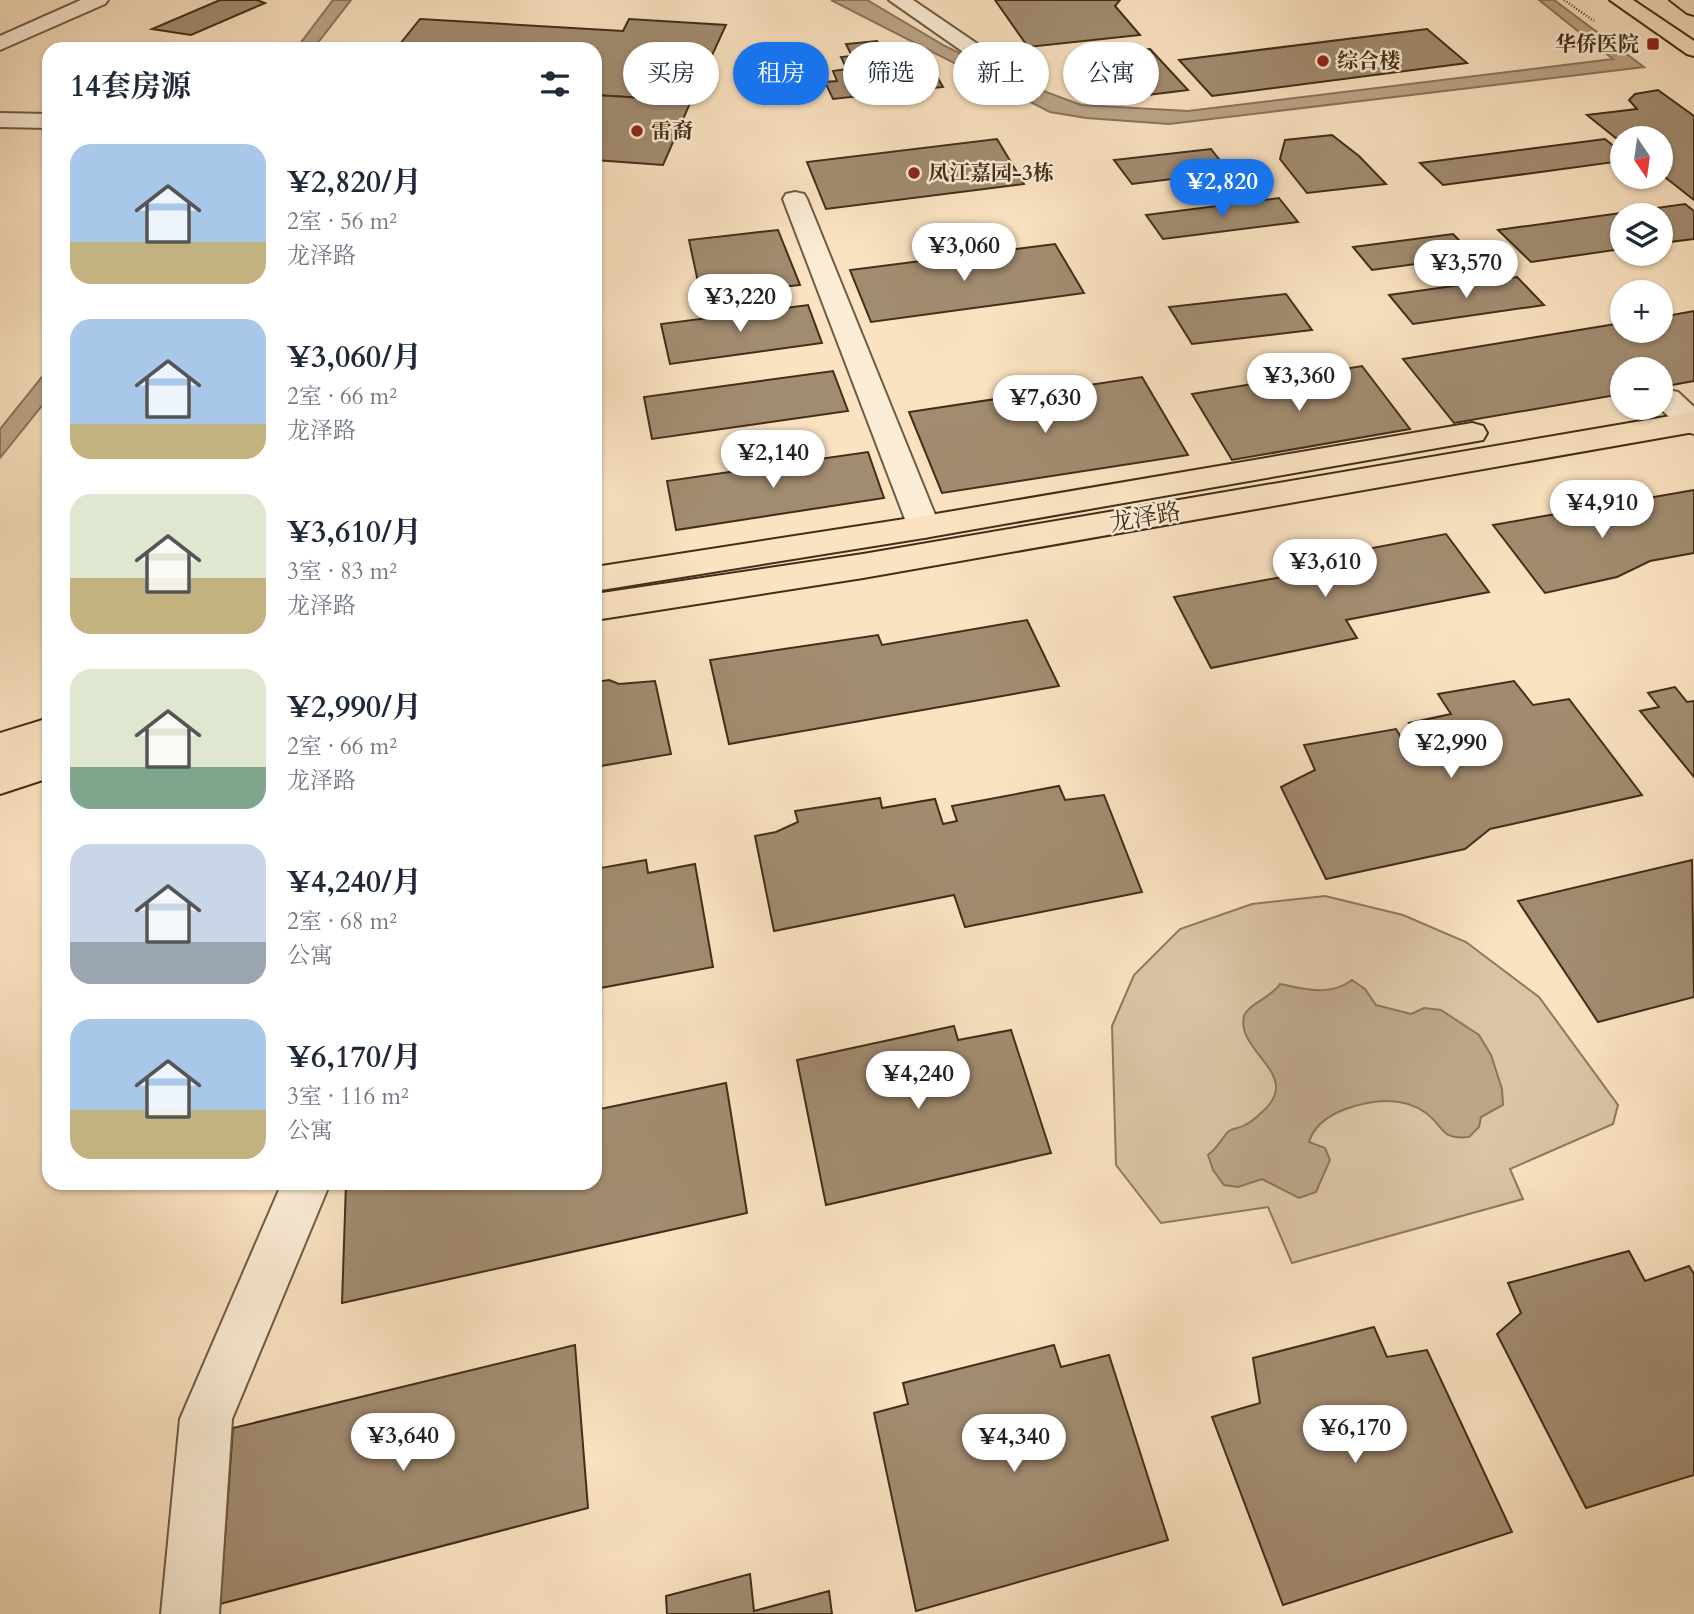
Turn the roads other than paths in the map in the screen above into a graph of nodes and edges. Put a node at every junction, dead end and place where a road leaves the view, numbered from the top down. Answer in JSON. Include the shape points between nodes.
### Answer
{"nodes":[{"id":1,"x":899,"y":0,"type":"edge"},
{"id":2,"x":1620,"y":0,"type":"edge"},
{"id":3,"x":1681,"y":0,"type":"edge"},
{"id":4,"x":93,"y":1,"type":"edge"},
{"id":5,"x":1694,"y":9,"type":"edge"},
{"id":6,"x":963,"y":42,"type":"edge"},
{"id":7,"x":0,"y":44,"type":"edge"},
{"id":8,"x":1694,"y":50,"type":"edge"},
{"id":9,"x":0,"y":120,"type":"edge"},
{"id":10,"x":42,"y":121,"type":"edge"},
{"id":11,"x":795,"y":200,"type":"dead end"},
{"id":12,"x":1610,"y":409,"type":"edge"},
{"id":13,"x":1684,"y":410,"type":"edge"},
{"id":14,"x":924,"y":527,"type":"junction"},
{"id":15,"x":602,"y":578,"type":"edge"},
{"id":16,"x":602,"y":606,"type":"edge"},
{"id":17,"x":42,"y":735,"type":"edge"},
{"id":18,"x":0,"y":748,"type":"edge"},
{"id":19,"x":42,"y":765,"type":"edge"},
{"id":20,"x":0,"y":778,"type":"edge"},
{"id":21,"x":303,"y":1190,"type":"edge"},
{"id":22,"x":190,"y":1614,"type":"edge"}],
"edges":[{"from":1,"to":6,"type":"street"},
{"from":2,"to":8,"type":"main road"},
{"from":3,"to":5,"type":"main road"},
{"from":4,"to":7,"type":"street"},
{"from":9,"to":10,"type":"street"},
{"from":11,"to":14,"type":"street"},
{"from":12,"to":14,"type":"main road","name":"龙泽路"},
{"from":13,"to":16,"type":"main road","name":"龙泽路","via":[[890,561]]},
{"from":14,"to":15,"type":"main road","name":"龙泽路"},
{"from":17,"to":18,"type":"main road"},
{"from":19,"to":20,"type":"main road"},
{"from":21,"to":22,"type":"street","via":[[206,1419]]}]}
